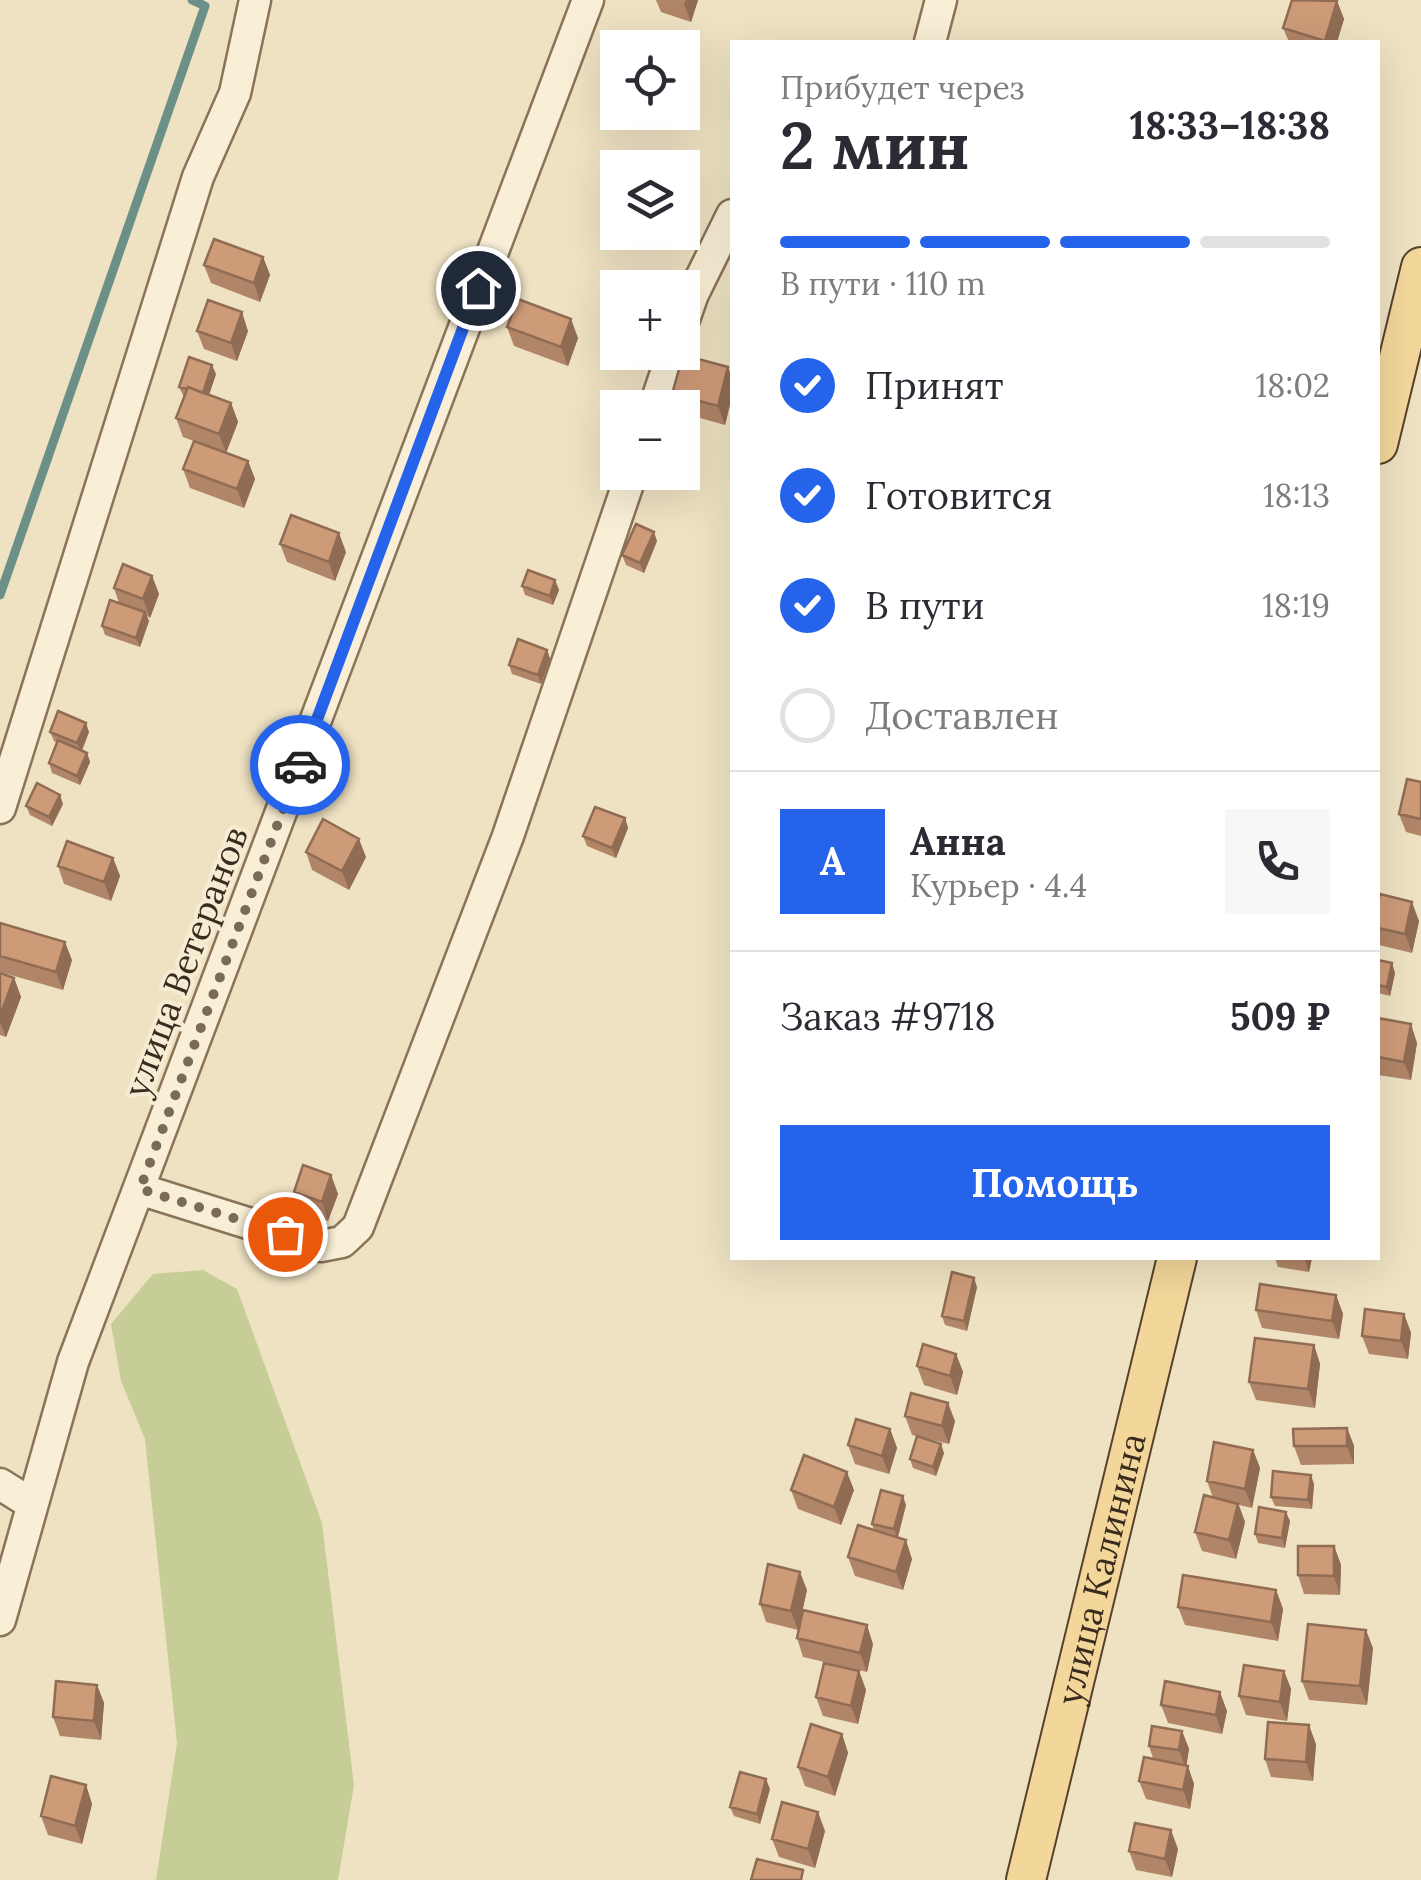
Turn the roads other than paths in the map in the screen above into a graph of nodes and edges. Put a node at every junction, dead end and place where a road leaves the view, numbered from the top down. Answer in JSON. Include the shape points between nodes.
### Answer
{"nodes":[{"id":1,"x":255,"y":0,"type":"edge"},
{"id":2,"x":588,"y":0,"type":"edge"},
{"id":3,"x":941,"y":0,"type":"edge"},
{"id":4,"x":931,"y":40,"type":"edge"},
{"id":5,"x":730,"y":219,"type":"edge"},
{"id":6,"x":1421,"y":267,"type":"edge"},
{"id":7,"x":700,"y":280,"type":"edge"},
{"id":8,"x":1380,"y":436,"type":"edge"},
{"id":9,"x":626,"y":490,"type":"edge"},
{"id":10,"x":0,"y":808,"type":"edge"},
{"id":11,"x":140,"y":1189,"type":"junction"},
{"id":12,"x":1178,"y":1260,"type":"edge"},
{"id":13,"x":0,"y":1484,"type":"edge"},
{"id":14,"x":32,"y":1504,"type":"junction"},
{"id":15,"x":0,"y":1620,"type":"edge"},
{"id":16,"x":1026,"y":1880,"type":"edge"}],
"edges":[{"from":1,"to":10,"type":"street","via":[[235,94],[198,178]]},
{"from":2,"to":11,"type":"street","name":"улица Ветеранов"},
{"from":3,"to":4,"type":"street"},
{"from":5,"to":7,"type":"street"},
{"from":6,"to":8,"type":"main road"},
{"from":9,"to":11,"type":"street","via":[[508,836],[358,1226],[342,1242],[321,1246]]},
{"from":11,"to":14,"type":"street","name":"улица Ветеранов","via":[[74,1362]]},
{"from":12,"to":16,"type":"main road","name":"улица Калинина"},
{"from":13,"to":14,"type":"street"},
{"from":14,"to":15,"type":"street","name":"улица Ветеранов"}]}
